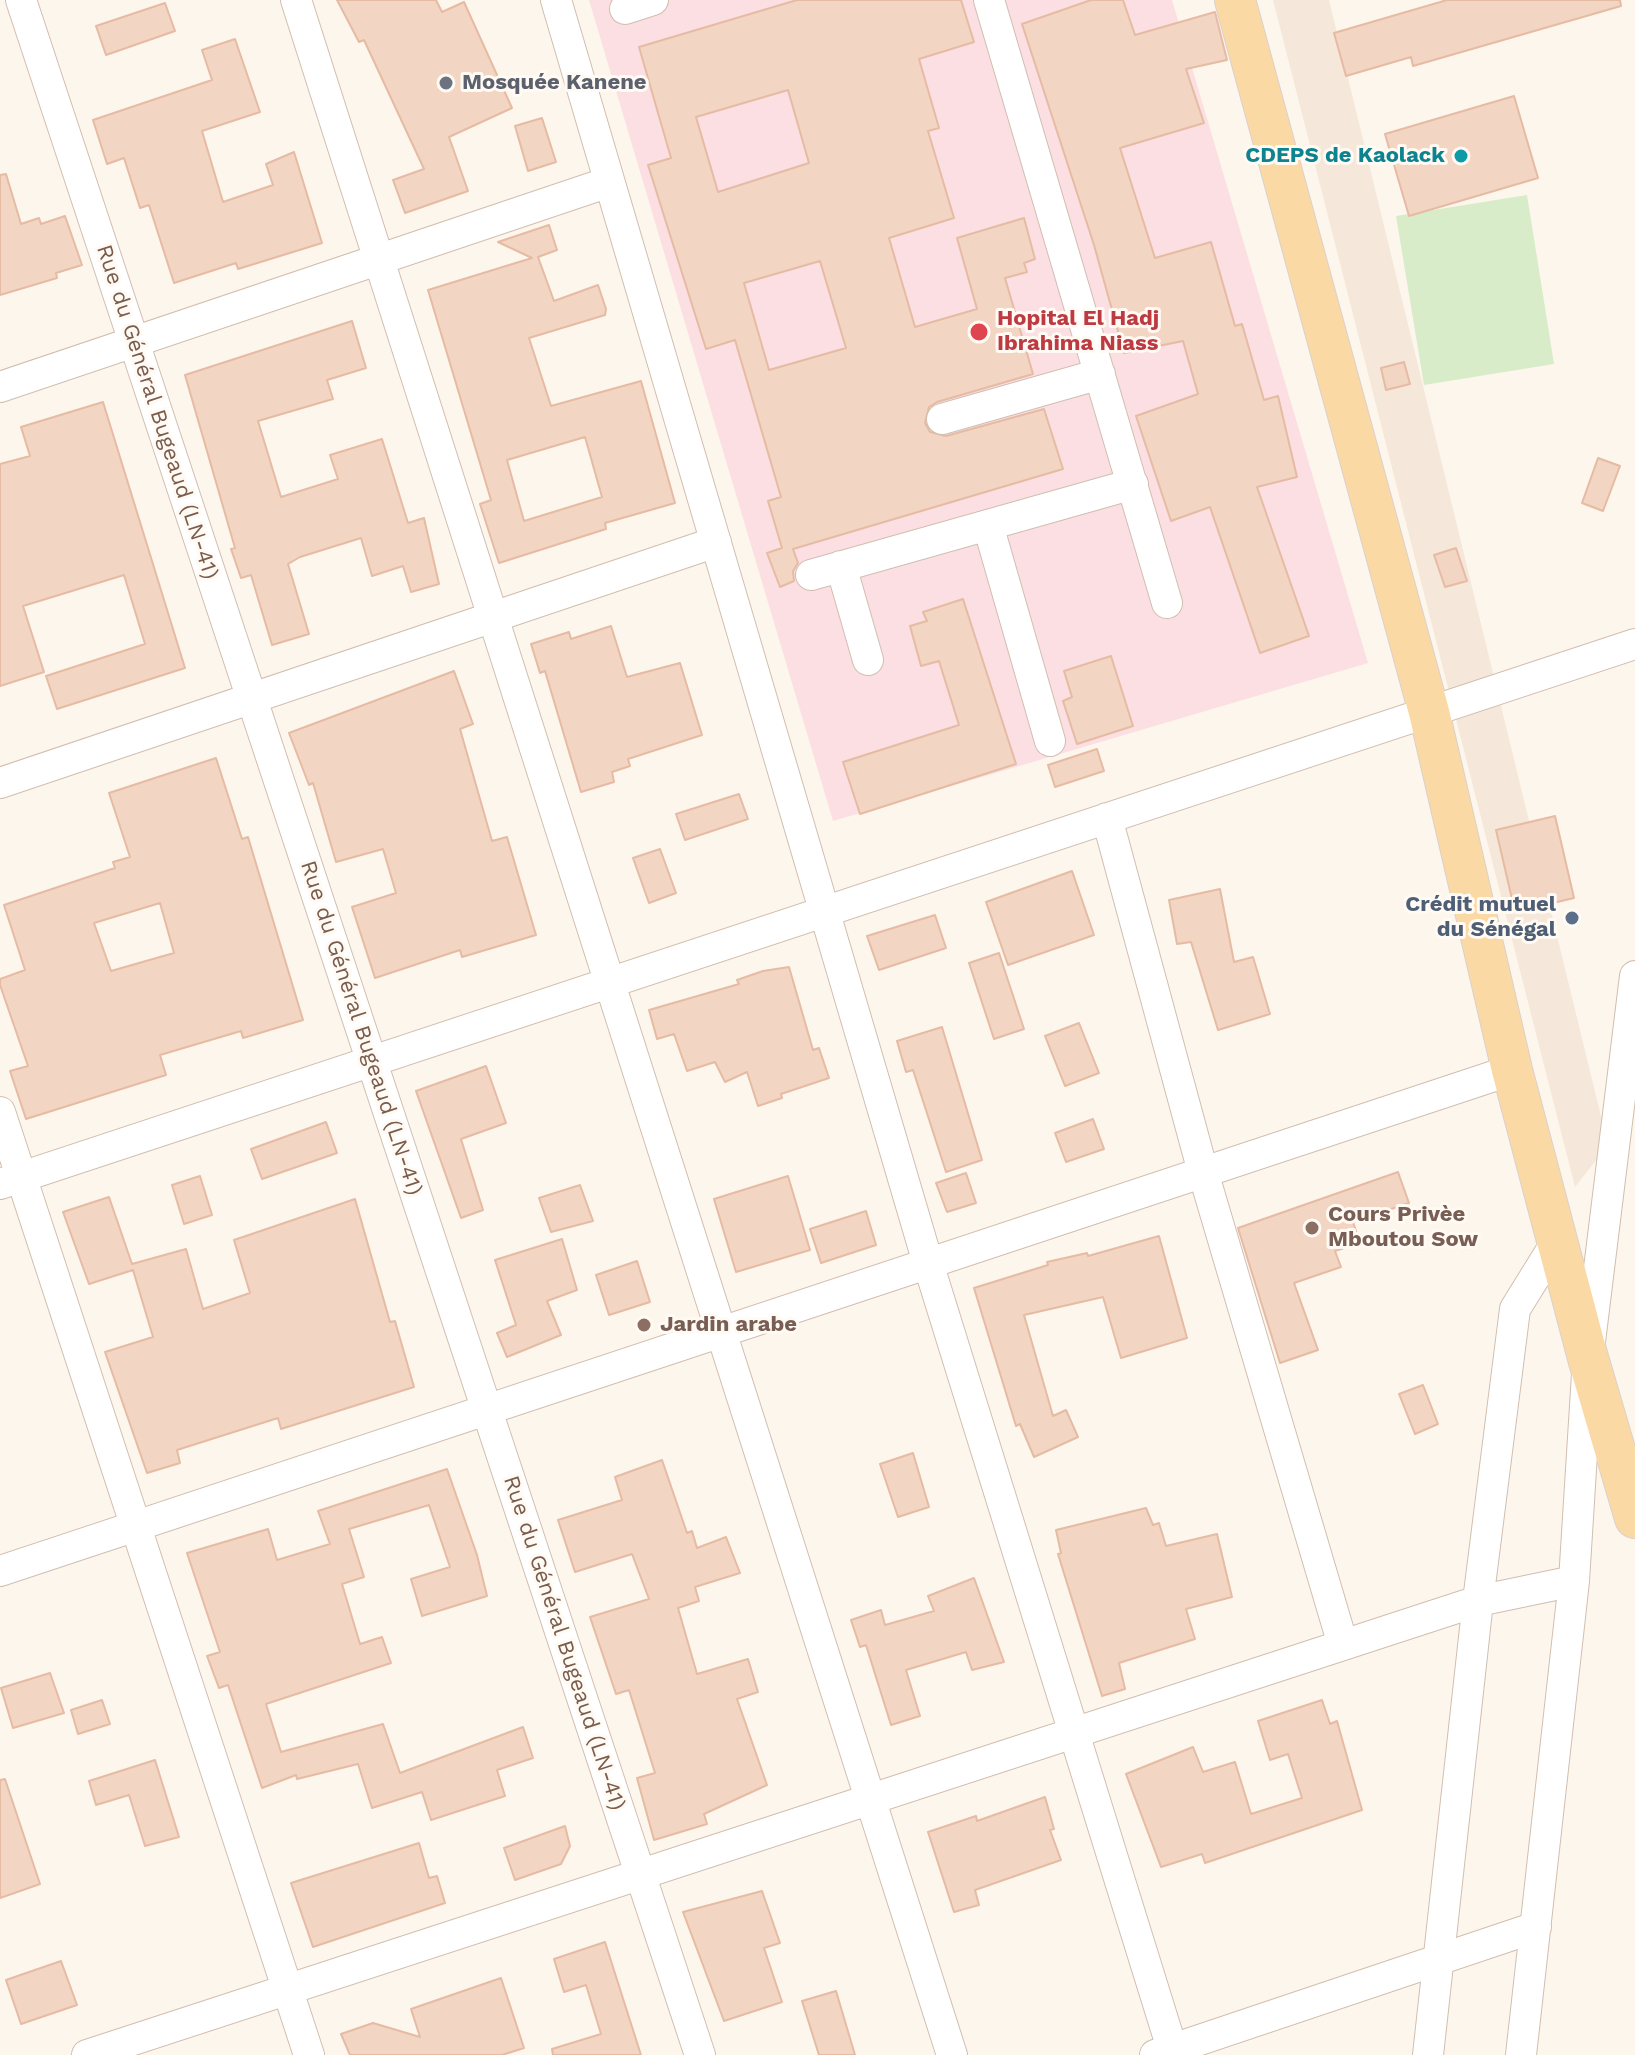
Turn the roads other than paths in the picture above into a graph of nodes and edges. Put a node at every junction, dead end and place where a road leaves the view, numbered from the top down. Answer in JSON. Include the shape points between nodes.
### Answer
{"nodes":[{"id":1,"x":22,"y":0,"type":"edge"},
{"id":2,"x":296,"y":0,"type":"edge"},
{"id":3,"x":556,"y":0,"type":"edge"},
{"id":4,"x":989,"y":0,"type":"edge"},
{"id":5,"x":1235,"y":0,"type":"edge"},
{"id":6,"x":0,"y":8,"type":"edge"},
{"id":7,"x":609,"y":182,"type":"junction"},
{"id":8,"x":379,"y":260,"type":"junction"},
{"id":9,"x":134,"y":342,"type":"junction"},
{"id":10,"x":1100,"y":374,"type":"junction"},
{"id":11,"x":0,"y":387,"type":"edge"},
{"id":12,"x":942,"y":419,"type":"dead end"},
{"id":13,"x":1133,"y":484,"type":"junction"},
{"id":14,"x":988,"y":525,"type":"junction"},
{"id":15,"x":716,"y":542,"type":"junction"},
{"id":16,"x":841,"y":566,"type":"junction"},
{"id":17,"x":811,"y":575,"type":"dead end"},
{"id":18,"x":1167,"y":603,"type":"dead end"},
{"id":19,"x":493,"y":617,"type":"junction"},
{"id":20,"x":1635,"y":644,"type":"edge"},
{"id":21,"x":868,"y":660,"type":"dead end"},
{"id":22,"x":252,"y":698,"type":"junction"},
{"id":23,"x":1429,"y":712,"type":"junction"},
{"id":24,"x":1050,"y":741,"type":"dead end"},
{"id":25,"x":0,"y":783,"type":"edge"},
{"id":26,"x":1107,"y":818,"type":"junction"},
{"id":27,"x":826,"y":911,"type":"junction"},
{"id":28,"x":1635,"y":976,"type":"edge"},
{"id":29,"x":610,"y":983,"type":"junction"},
{"id":30,"x":372,"y":1061,"type":"junction"},
{"id":31,"x":1512,"y":1070,"type":"junction"},
{"id":32,"x":1628,"y":1099,"type":"edge"},
{"id":33,"x":0,"y":1112,"type":"edge"},
{"id":34,"x":1203,"y":1172,"type":"junction"},
{"id":35,"x":11,"y":1180,"type":"edge"},
{"id":36,"x":1559,"y":1238,"type":"junction"},
{"id":37,"x":928,"y":1263,"type":"junction"},
{"id":38,"x":721,"y":1332,"type":"junction"},
{"id":39,"x":1588,"y":1358,"type":"junction"},
{"id":40,"x":487,"y":1410,"type":"junction"},
{"id":41,"x":1635,"y":1518,"type":"edge"},
{"id":42,"x":136,"y":1526,"type":"junction"},
{"id":43,"x":0,"y":1571,"type":"edge"},
{"id":44,"x":1574,"y":1581,"type":"junction"},
{"id":45,"x":1478,"y":1601,"type":"junction"},
{"id":46,"x":1343,"y":1645,"type":"junction"},
{"id":47,"x":1075,"y":1732,"type":"junction"},
{"id":48,"x":871,"y":1799,"type":"junction"},
{"id":49,"x":640,"y":1874,"type":"junction"},
{"id":50,"x":1536,"y":1927,"type":"junction"},
{"id":51,"x":1438,"y":1961,"type":"junction"},
{"id":52,"x":288,"y":1989,"type":"junction"},
{"id":53,"x":1167,"y":2053,"type":"edge"},
{"id":54,"x":87,"y":2055,"type":"edge"},
{"id":55,"x":309,"y":2055,"type":"edge"},
{"id":56,"x":700,"y":2055,"type":"edge"},
{"id":57,"x":952,"y":2055,"type":"edge"},
{"id":58,"x":1428,"y":2055,"type":"edge"},
{"id":59,"x":1521,"y":2055,"type":"edge"}],
"edges":[{"from":1,"to":6,"type":"street"},
{"from":1,"to":9,"type":"street","name":"Rue du Général Bugeaud (LN-41)"},
{"from":2,"to":8,"type":"street"},
{"from":3,"to":7,"type":"street"},
{"from":4,"to":10,"type":"street"},
{"from":5,"to":23,"type":"main road"},
{"from":7,"to":8,"type":"street"},
{"from":7,"to":15,"type":"street"},
{"from":8,"to":9,"type":"street"},
{"from":8,"to":19,"type":"street"},
{"from":9,"to":11,"type":"street"},
{"from":9,"to":22,"type":"street","name":"Rue du Général Bugeaud (LN-41)"},
{"from":10,"to":12,"type":"street"},
{"from":10,"to":13,"type":"street"},
{"from":13,"to":14,"type":"street"},
{"from":13,"to":18,"type":"street"},
{"from":14,"to":16,"type":"street"},
{"from":14,"to":24,"type":"street"},
{"from":15,"to":19,"type":"street"},
{"from":15,"to":27,"type":"street"},
{"from":16,"to":17,"type":"street"},
{"from":16,"to":21,"type":"street"},
{"from":19,"to":22,"type":"street"},
{"from":19,"to":29,"type":"street"},
{"from":20,"to":23,"type":"street"},
{"from":22,"to":25,"type":"street"},
{"from":22,"to":30,"type":"street","name":"Rue du Général Bugeaud (LN-41)"},
{"from":23,"to":26,"type":"street"},
{"from":23,"to":31,"type":"main road"},
{"from":26,"to":27,"type":"street"},
{"from":26,"to":34,"type":"street"},
{"from":27,"to":29,"type":"street"},
{"from":27,"to":37,"type":"street"},
{"from":28,"to":32,"type":"street"},
{"from":29,"to":30,"type":"street"},
{"from":29,"to":38,"type":"street"},
{"from":30,"to":35,"type":"street"},
{"from":30,"to":40,"type":"street","name":"Rue du Général Bugeaud (LN-41)"},
{"from":31,"to":34,"type":"street"},
{"from":31,"to":36,"type":"main road"},
{"from":32,"to":39,"type":"street"},
{"from":33,"to":35,"type":"street"},
{"from":34,"to":37,"type":"street"},
{"from":34,"to":46,"type":"street"},
{"from":35,"to":42,"type":"street"},
{"from":36,"to":39,"type":"main road"},
{"from":36,"to":45,"type":"street","via":[[1515,1309]]},
{"from":37,"to":38,"type":"street"},
{"from":37,"to":47,"type":"street"},
{"from":38,"to":40,"type":"street"},
{"from":38,"to":48,"type":"street"},
{"from":39,"to":41,"type":"main road"},
{"from":39,"to":44,"type":"street"},
{"from":40,"to":42,"type":"street"},
{"from":40,"to":49,"type":"street","name":"Rue du Général Bugeaud (LN-41)"},
{"from":42,"to":43,"type":"street"},
{"from":42,"to":52,"type":"street"},
{"from":44,"to":45,"type":"street"},
{"from":44,"to":50,"type":"street"},
{"from":45,"to":46,"type":"street"},
{"from":45,"to":51,"type":"street"},
{"from":46,"to":47,"type":"street"},
{"from":47,"to":48,"type":"street"},
{"from":47,"to":53,"type":"street"},
{"from":48,"to":49,"type":"street"},
{"from":48,"to":57,"type":"street"},
{"from":49,"to":52,"type":"street"},
{"from":49,"to":56,"type":"street","name":"Rue du Général Bugeaud (LN-41)"},
{"from":50,"to":51,"type":"street"},
{"from":50,"to":59,"type":"street"},
{"from":51,"to":53,"type":"street"},
{"from":51,"to":58,"type":"street"},
{"from":52,"to":54,"type":"street"},
{"from":52,"to":55,"type":"street"}]}
